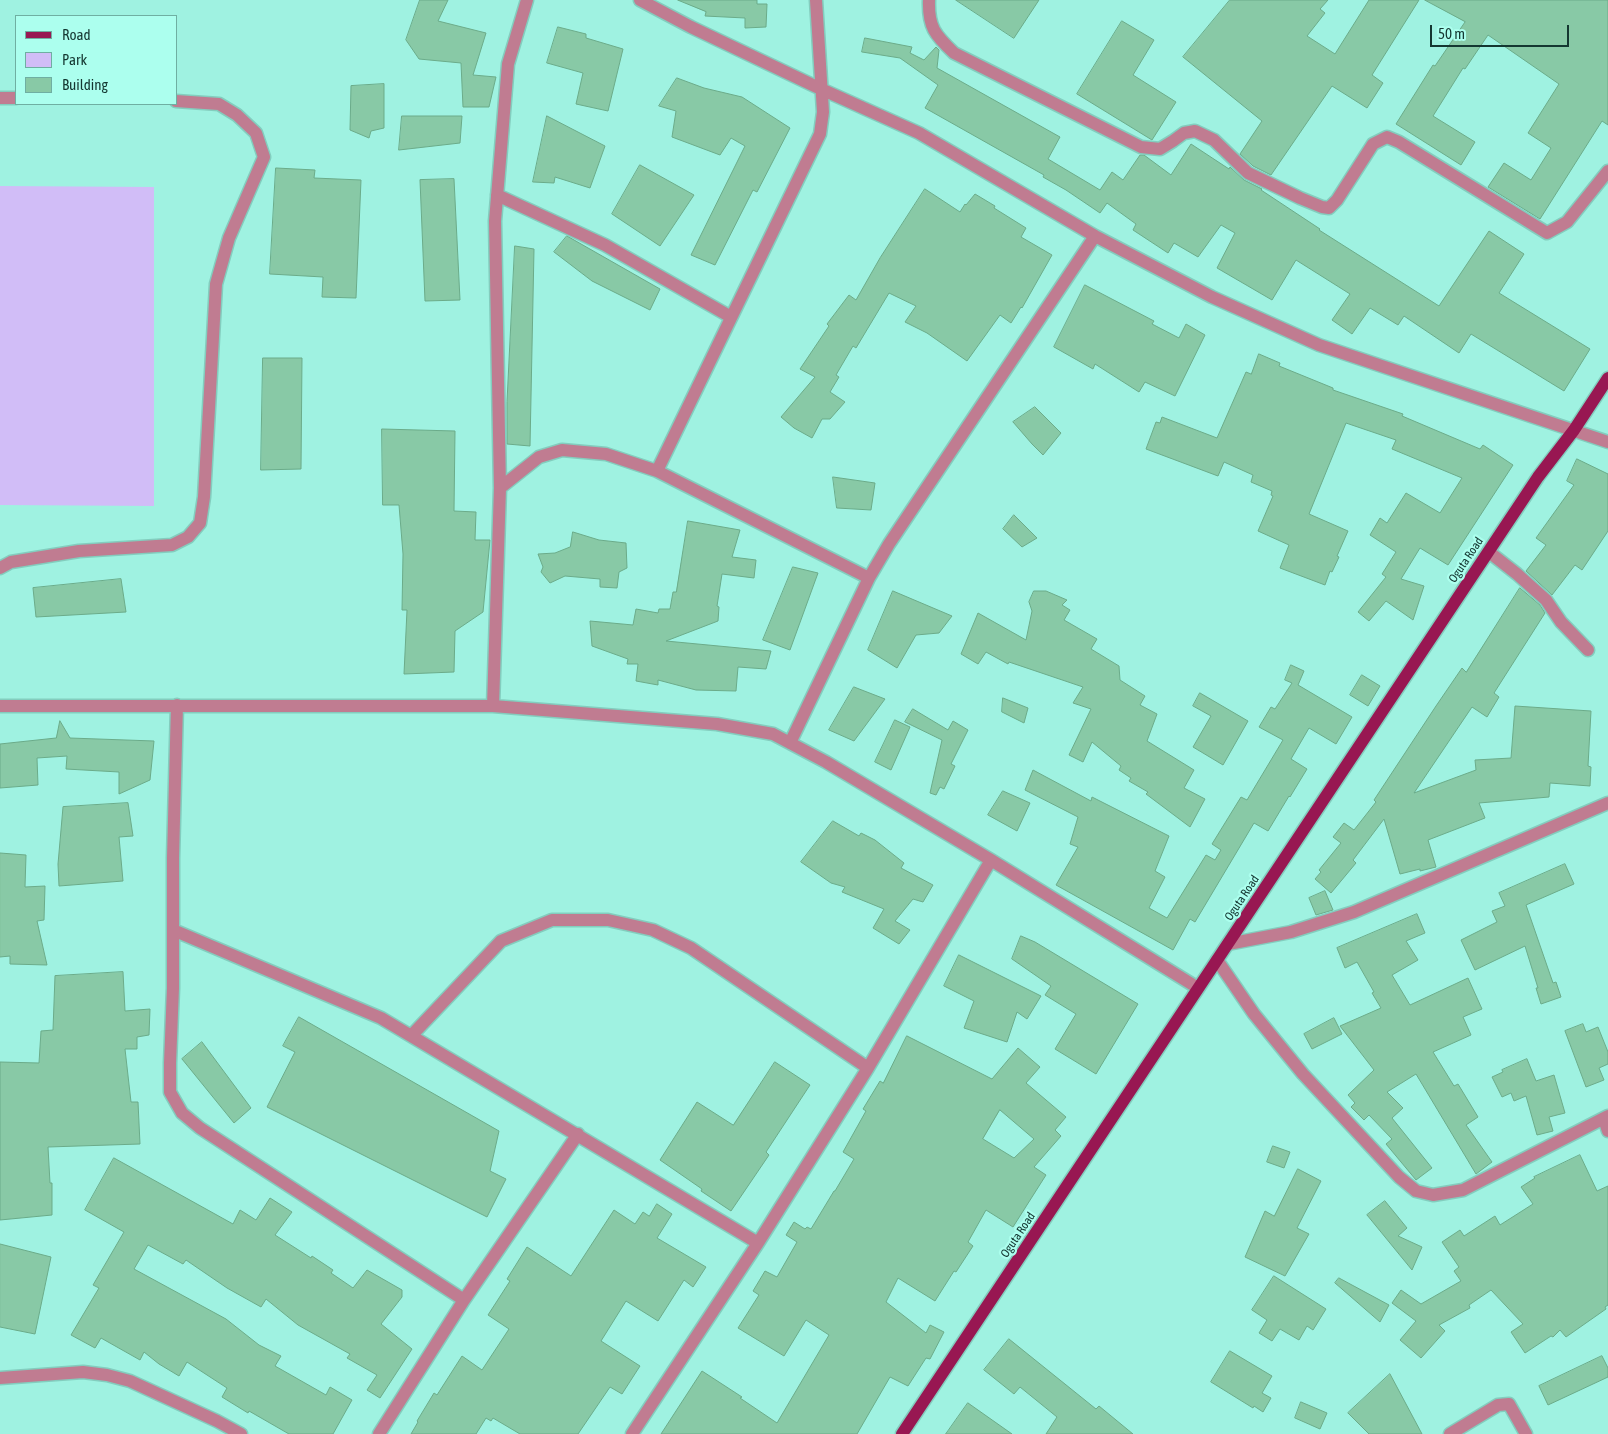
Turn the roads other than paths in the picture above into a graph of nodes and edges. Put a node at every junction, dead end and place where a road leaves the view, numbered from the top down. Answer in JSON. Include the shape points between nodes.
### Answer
{"nodes":[{"id":1,"x":527,"y":0,"type":"edge"},
{"id":2,"x":640,"y":0,"type":"edge"},
{"id":3,"x":816,"y":0,"type":"edge"},
{"id":4,"x":929,"y":0,"type":"edge"},
{"id":5,"x":821,"y":89,"type":"junction"},
{"id":6,"x":0,"y":98,"type":"edge"},
{"id":7,"x":15,"y":98,"type":"edge"},
{"id":8,"x":178,"y":101,"type":"edge"},
{"id":9,"x":1608,"y":171,"type":"edge"},
{"id":10,"x":497,"y":195,"type":"junction"},
{"id":11,"x":1095,"y":236,"type":"junction"},
{"id":12,"x":731,"y":317,"type":"junction"},
{"id":13,"x":1608,"y":378,"type":"edge"},
{"id":14,"x":1574,"y":430,"type":"junction"},
{"id":15,"x":1608,"y":442,"type":"edge"},
{"id":16,"x":657,"y":471,"type":"junction"},
{"id":17,"x":500,"y":488,"type":"junction"},
{"id":18,"x":1488,"y":552,"type":"junction"},
{"id":19,"x":0,"y":568,"type":"edge"},
{"id":20,"x":869,"y":578,"type":"junction"},
{"id":21,"x":1588,"y":650,"type":"dead end"},
{"id":22,"x":177,"y":705,"type":"junction"},
{"id":23,"x":0,"y":706,"type":"edge"},
{"id":24,"x":493,"y":706,"type":"junction"},
{"id":25,"x":790,"y":743,"type":"junction"},
{"id":26,"x":1608,"y":803,"type":"edge"},
{"id":27,"x":991,"y":860,"type":"junction"},
{"id":28,"x":173,"y":930,"type":"junction"},
{"id":29,"x":1228,"y":944,"type":"junction"},
{"id":30,"x":1217,"y":960,"type":"junction"},
{"id":31,"x":1198,"y":988,"type":"junction"},
{"id":32,"x":411,"y":1036,"type":"junction"},
{"id":33,"x":868,"y":1068,"type":"junction"},
{"id":34,"x":1606,"y":1117,"type":"edge"},
{"id":35,"x":1608,"y":1131,"type":"edge"},
{"id":36,"x":578,"y":1134,"type":"junction"},
{"id":37,"x":758,"y":1243,"type":"junction"},
{"id":38,"x":464,"y":1300,"type":"junction"},
{"id":39,"x":0,"y":1378,"type":"edge"},
{"id":40,"x":241,"y":1434,"type":"edge"},
{"id":41,"x":379,"y":1434,"type":"edge"},
{"id":42,"x":632,"y":1434,"type":"edge"},
{"id":43,"x":902,"y":1434,"type":"edge"},
{"id":44,"x":1450,"y":1434,"type":"edge"},
{"id":45,"x":1526,"y":1434,"type":"edge"}],
"edges":[{"from":1,"to":10,"type":"street","via":[[508,64]]},
{"from":2,"to":5,"type":"street"},
{"from":3,"to":5,"type":"street"},
{"from":4,"to":9,"type":"street","via":[[929,22],[933,31],[954,52],[1141,147],[1160,148],[1184,133],[1195,131],[1214,140],[1248,173],[1322,207],[1329,208],[1337,200],[1373,144],[1387,137],[1547,234],[1567,222]]},
{"from":5,"to":11,"type":"street","via":[[919,133]]},
{"from":5,"to":12,"type":"street","via":[[823,112],[820,134]]},
{"from":6,"to":7,"type":"street"},
{"from":8,"to":19,"type":"street","via":[[219,104],[237,115],[256,133],[264,157],[229,238],[216,284],[200,523],[188,537],[172,545],[79,551],[11,562]]},
{"from":10,"to":12,"type":"street","via":[[605,245]]},
{"from":10,"to":17,"type":"street"},
{"from":11,"to":14,"type":"street","via":[[1212,297],[1320,345]]},
{"from":11,"to":20,"type":"street"},
{"from":12,"to":16,"type":"street"},
{"from":13,"to":14,"type":"main road","name":"Oguta Road"},
{"from":14,"to":15,"type":"street"},
{"from":14,"to":18,"type":"main road","name":"Oguta Road"},
{"from":16,"to":17,"type":"street","via":[[606,454],[562,450],[539,457]]},
{"from":16,"to":20,"type":"street"},
{"from":17,"to":24,"type":"street"},
{"from":18,"to":21,"type":"street","via":[[1546,600],[1561,622]]},
{"from":18,"to":29,"type":"main road","name":"Oguta Road"},
{"from":20,"to":25,"type":"street"},
{"from":22,"to":23,"type":"street"},
{"from":22,"to":24,"type":"street"},
{"from":22,"to":28,"type":"street"},
{"from":24,"to":25,"type":"street","via":[[717,724],[773,734]]},
{"from":25,"to":27,"type":"street"},
{"from":26,"to":29,"type":"street","via":[[1354,912],[1291,932]]},
{"from":27,"to":31,"type":"street"},
{"from":27,"to":33,"type":"street"},
{"from":28,"to":32,"type":"street","via":[[381,1018]]},
{"from":28,"to":38,"type":"street","via":[[170,1092],[182,1113],[200,1128]]},
{"from":29,"to":30,"type":"main road","name":"Oguta Road"},
{"from":30,"to":31,"type":"main road","name":"Oguta Road"},
{"from":30,"to":34,"type":"street","via":[[1254,1014],[1303,1074],[1398,1177],[1416,1192],[1433,1195],[1463,1190]]},
{"from":31,"to":43,"type":"main road","name":"Oguta Road"},
{"from":32,"to":33,"type":"street","via":[[501,941],[552,920],[608,920],[653,930],[691,948]]},
{"from":32,"to":36,"type":"street"},
{"from":33,"to":37,"type":"street"},
{"from":34,"to":35,"type":"street"},
{"from":36,"to":37,"type":"street"},
{"from":36,"to":38,"type":"street"},
{"from":37,"to":42,"type":"street"},
{"from":38,"to":41,"type":"street"},
{"from":39,"to":40,"type":"street","via":[[83,1372],[106,1375],[130,1381]]},
{"from":44,"to":45,"type":"street","via":[[1498,1405],[1509,1404]]}]}
